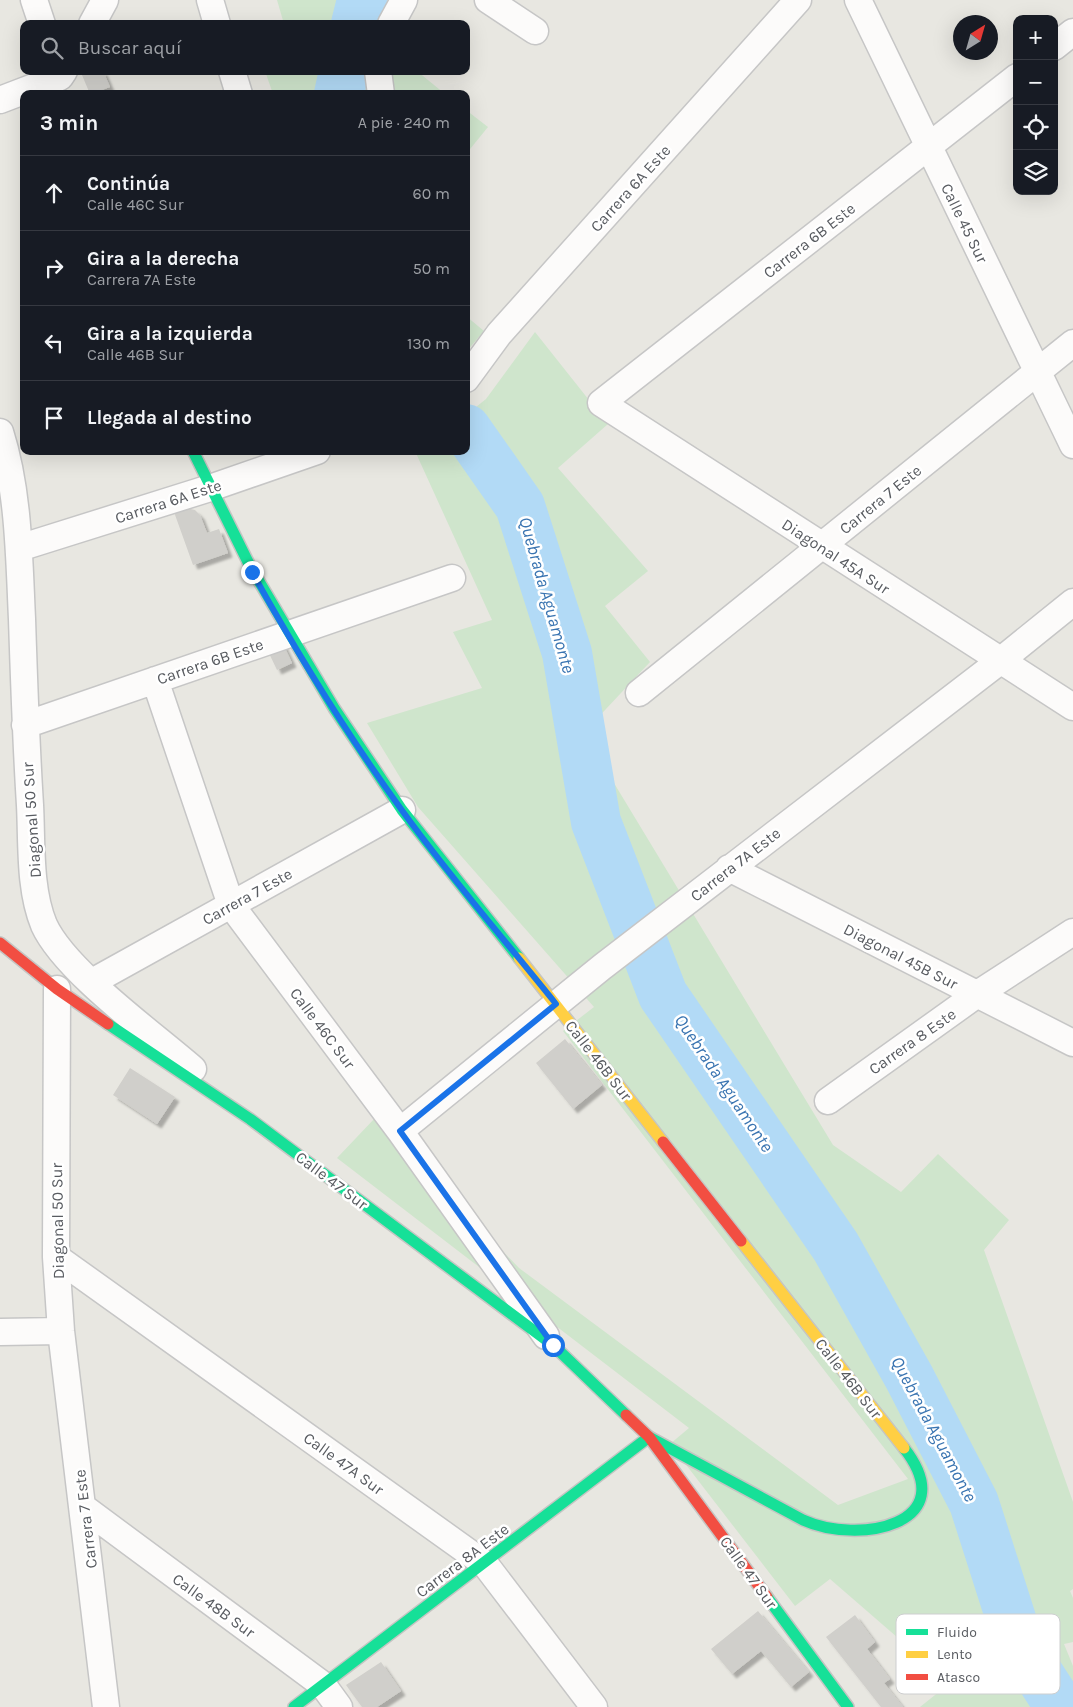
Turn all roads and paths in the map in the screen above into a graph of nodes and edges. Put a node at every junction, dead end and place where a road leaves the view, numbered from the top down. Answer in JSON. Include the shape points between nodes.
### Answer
{"nodes":[{"id":1,"x":34,"y":0,"type":"edge"},
{"id":2,"x":105,"y":0,"type":"edge"},
{"id":3,"x":210,"y":0,"type":"edge"},
{"id":4,"x":404,"y":0,"type":"edge"},
{"id":5,"x":488,"y":0,"type":"edge"},
{"id":6,"x":798,"y":0,"type":"edge"},
{"id":7,"x":858,"y":0,"type":"edge"},
{"id":8,"x":41,"y":20,"type":"edge"},
{"id":9,"x":94,"y":20,"type":"edge"},
{"id":10,"x":217,"y":20,"type":"edge"},
{"id":11,"x":393,"y":20,"type":"edge"},
{"id":12,"x":535,"y":31,"type":"dead end"},
{"id":13,"x":1073,"y":32,"type":"edge"},
{"id":14,"x":1058,"y":44,"type":"edge"},
{"id":15,"x":233,"y":75,"type":"edge"},
{"id":16,"x":379,"y":75,"type":"edge"},
{"id":17,"x":62,"y":78,"type":"edge"},
{"id":18,"x":1013,"y":80,"type":"edge"},
{"id":19,"x":28,"y":90,"type":"edge"},
{"id":20,"x":238,"y":90,"type":"edge"},
{"id":21,"x":380,"y":90,"type":"edge"},
{"id":22,"x":20,"y":93,"type":"edge"},
{"id":23,"x":0,"y":100,"type":"edge"},
{"id":24,"x":928,"y":146,"type":"junction"},
{"id":25,"x":1073,"y":343,"type":"edge"},
{"id":26,"x":470,"y":368,"type":"edge"},
{"id":27,"x":1038,"y":371,"type":"junction"},
{"id":28,"x":601,"y":403,"type":"joint"},
{"id":29,"x":0,"y":432,"type":"edge"},
{"id":30,"x":1073,"y":445,"type":"edge"},
{"id":31,"x":195,"y":455,"type":"edge"},
{"id":32,"x":305,"y":455,"type":"edge"},
{"id":33,"x":210,"y":488,"type":"junction"},
{"id":34,"x":820,"y":547,"type":"junction"},
{"id":35,"x":19,"y":548,"type":"junction"},
{"id":36,"x":452,"y":578,"type":"dead end"},
{"id":37,"x":1073,"y":602,"type":"edge"},
{"id":38,"x":287,"y":635,"type":"junction"},
{"id":39,"x":1000,"y":660,"type":"junction"},
{"id":40,"x":155,"y":680,"type":"junction"},
{"id":41,"x":640,"y":693,"type":"dead end"},
{"id":42,"x":1073,"y":707,"type":"edge"},
{"id":43,"x":25,"y":725,"type":"junction"},
{"id":44,"x":402,"y":810,"type":"junction"},
{"id":45,"x":729,"y":868,"type":"junction"},
{"id":46,"x":231,"y":905,"type":"junction"},
{"id":47,"x":1073,"y":932,"type":"edge"},
{"id":48,"x":0,"y":943,"type":"edge"},
{"id":49,"x":92,"y":982,"type":"junction"},
{"id":50,"x":57,"y":990,"type":"junction"},
{"id":51,"x":976,"y":995,"type":"junction"},
{"id":52,"x":556,"y":1004,"type":"junction"},
{"id":53,"x":1073,"y":1044,"type":"edge"},
{"id":54,"x":828,"y":1101,"type":"dead end"},
{"id":55,"x":250,"y":1119,"type":"junction"},
{"id":56,"x":400,"y":1131,"type":"junction"},
{"id":57,"x":56,"y":1257,"type":"junction"},
{"id":58,"x":0,"y":1332,"type":"edge"},
{"id":59,"x":61,"y":1332,"type":"junction"},
{"id":60,"x":553,"y":1345,"type":"junction"},
{"id":61,"x":649,"y":1437,"type":"junction"},
{"id":62,"x":918,"y":1502,"type":"joint"},
{"id":63,"x":84,"y":1508,"type":"junction"},
{"id":64,"x":485,"y":1564,"type":"junction"},
{"id":65,"x":323,"y":1685,"type":"junction"},
{"id":66,"x":106,"y":1707,"type":"edge"},
{"id":67,"x":294,"y":1707,"type":"edge"},
{"id":68,"x":339,"y":1707,"type":"edge"},
{"id":69,"x":594,"y":1707,"type":"edge"},
{"id":70,"x":848,"y":1707,"type":"edge"}],
"edges":[{"from":1,"to":8,"type":"street"},
{"from":2,"to":9,"type":"street"},
{"from":3,"to":10,"type":"street"},
{"from":4,"to":11,"type":"street"},
{"from":5,"to":12,"type":"street"},
{"from":6,"to":26,"type":"street","name":"Carrera 6A Este"},
{"from":7,"to":24,"type":"street","name":"Calle 45 Sur"},
{"from":13,"to":14,"type":"street"},
{"from":15,"to":20,"type":"street"},
{"from":16,"to":21,"type":"street"},
{"from":17,"to":19,"type":"street"},
{"from":18,"to":24,"type":"street","name":"Carrera 6B Este"},
{"from":22,"to":23,"type":"street"},
{"from":24,"to":27,"type":"street","name":"Calle 45 Sur"},
{"from":24,"to":28,"type":"street","name":"Carrera 6B Este"},
{"from":25,"to":27,"type":"street","name":"Carrera 7 Este"},
{"from":27,"to":30,"type":"street","name":"Calle 45 Sur"},
{"from":27,"to":34,"type":"street","name":"Carrera 7 Este"},
{"from":28,"to":34,"type":"street","name":"Diagonal 45A Sur"},
{"from":29,"to":35,"type":"street","name":"Diagonal 50 Sur","via":[[8,461]]},
{"from":31,"to":33,"type":"street","name":"Calle 46B Sur"},
{"from":32,"to":33,"type":"street","name":"Carrera 6A Este"},
{"from":33,"to":35,"type":"street","name":"Carrera 6A Este"},
{"from":33,"to":38,"type":"street","name":"Calle 46B Sur"},
{"from":34,"to":39,"type":"street","name":"Diagonal 45A Sur"},
{"from":34,"to":41,"type":"street","name":"Carrera 7 Este"},
{"from":35,"to":43,"type":"street","name":"Diagonal 50 Sur"},
{"from":36,"to":38,"type":"street","name":"Carrera 6B Este"},
{"from":37,"to":39,"type":"street","name":"Carrera 7A Este"},
{"from":38,"to":40,"type":"street","name":"Carrera 6B Este"},
{"from":38,"to":44,"type":"street","name":"Calle 46B Sur"},
{"from":39,"to":42,"type":"street","name":"Diagonal 45A Sur"},
{"from":39,"to":45,"type":"street","name":"Carrera 7A Este"},
{"from":40,"to":43,"type":"street","name":"Carrera 6B Este"},
{"from":40,"to":46,"type":"street","name":"Calle 46C Sur"},
{"from":43,"to":49,"type":"street","name":"Diagonal 50 Sur","via":[[38,906],[44,925],[54,940]]},
{"from":44,"to":46,"type":"street","name":"Carrera 7 Este"},
{"from":44,"to":52,"type":"street","name":"Calle 46B Sur"},
{"from":45,"to":51,"type":"street","name":"Diagonal 45B Sur"},
{"from":45,"to":52,"type":"street","name":"Carrera 7A Este"},
{"from":46,"to":49,"type":"street","name":"Carrera 7 Este"},
{"from":46,"to":56,"type":"street","name":"Calle 46C Sur"},
{"from":47,"to":51,"type":"street","name":"Carrera 8 Este"},
{"from":48,"to":50,"type":"street","name":"Calle 47 Sur"},
{"from":49,"to":55,"type":"street","name":"Diagonal 50 Sur"},
{"from":50,"to":55,"type":"street","name":"Calle 47 Sur"},
{"from":50,"to":57,"type":"street","name":"Diagonal 50 Sur"},
{"from":51,"to":53,"type":"street","name":"Diagonal 45B Sur"},
{"from":51,"to":54,"type":"street","name":"Carrera 8 Este"},
{"from":52,"to":56,"type":"street","name":"Carrera 7A Este"},
{"from":52,"to":62,"type":"street","name":"Calle 46B Sur","via":[[915,1462],[923,1490]]},
{"from":55,"to":60,"type":"street","name":"Calle 47 Sur"},
{"from":56,"to":60,"type":"street","name":"Calle 46C Sur"},
{"from":57,"to":59,"type":"street","name":"Diagonal 50 Sur"},
{"from":57,"to":64,"type":"street","name":"Calle 47A Sur"},
{"from":58,"to":59,"type":"street"},
{"from":59,"to":63,"type":"street","name":"Carrera 7 Este"},
{"from":60,"to":61,"type":"street","name":"Calle 47 Sur"},
{"from":61,"to":62,"type":"street","name":"Calle 47 Sur","via":[[793,1515],[825,1528],[859,1532],[876,1528],[906,1515]]},
{"from":61,"to":64,"type":"street","name":"Carrera 8A Este"},
{"from":61,"to":70,"type":"street","name":"Calle 47 Sur"},
{"from":63,"to":65,"type":"street","name":"Calle 48B Sur"},
{"from":63,"to":66,"type":"street","name":"Carrera 7 Este"},
{"from":64,"to":65,"type":"street","name":"Carrera 8A Este"},
{"from":64,"to":69,"type":"street","name":"Calle 47A Sur"},
{"from":65,"to":67,"type":"street","name":"Carrera 8A Este"},
{"from":65,"to":68,"type":"street","name":"Calle 48B Sur"}]}
